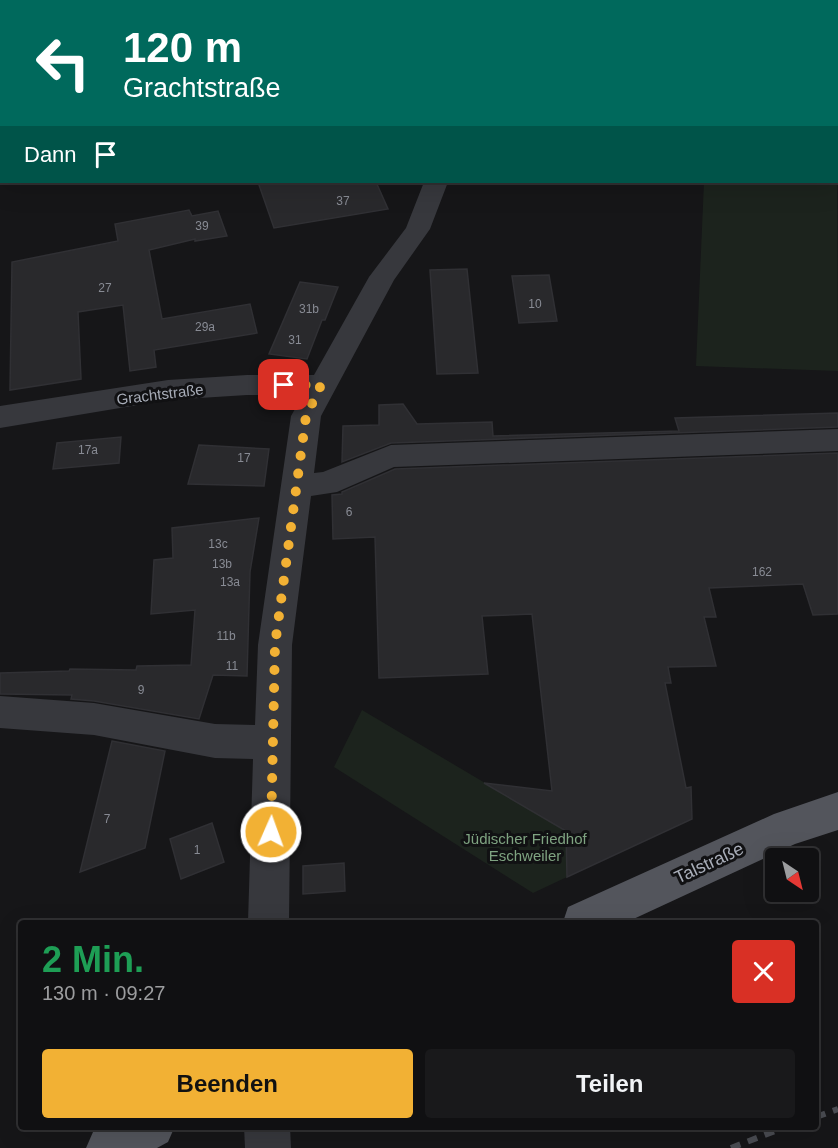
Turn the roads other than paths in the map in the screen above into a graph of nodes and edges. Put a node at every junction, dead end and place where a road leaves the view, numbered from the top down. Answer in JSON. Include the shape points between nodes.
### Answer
{"nodes":[{"id":1,"x":436,"y":183,"type":"edge"},
{"id":2,"x":321,"y":385,"type":"junction"},
{"id":3,"x":0,"y":417,"type":"edge"},
{"id":4,"x":838,"y":440,"type":"edge"},
{"id":5,"x":297,"y":485,"type":"junction"},
{"id":6,"x":0,"y":712,"type":"edge"},
{"id":7,"x":273,"y":742,"type":"junction"},
{"id":8,"x":838,"y":811,"type":"edge"},
{"id":9,"x":268,"y":920,"type":"edge"},
{"id":10,"x":587,"y":920,"type":"edge"},
{"id":11,"x":144,"y":1130,"type":"edge"},
{"id":12,"x":267,"y":1130,"type":"edge"},
{"id":13,"x":109,"y":1148,"type":"edge"},
{"id":14,"x":268,"y":1148,"type":"edge"}],
"edges":[{"from":1,"to":2,"type":"street","via":[[418,229],[382,277]]},
{"from":2,"to":3,"type":"street","name":"Grachtstraße","via":[[168,390]]},
{"from":2,"to":5,"type":"street","via":[[306,416]]},
{"from":4,"to":5,"type":"street","via":[[391,456],[326,484]]},
{"from":5,"to":7,"type":"street","via":[[275,645]]},
{"from":6,"to":7,"type":"street","via":[[94,719],[215,741]]},
{"from":7,"to":9,"type":"street"},
{"from":8,"to":10,"type":"main road","name":"Talstraße","via":[[788,827]]},
{"from":11,"to":13,"type":"main road"},
{"from":12,"to":14,"type":"street"}]}
